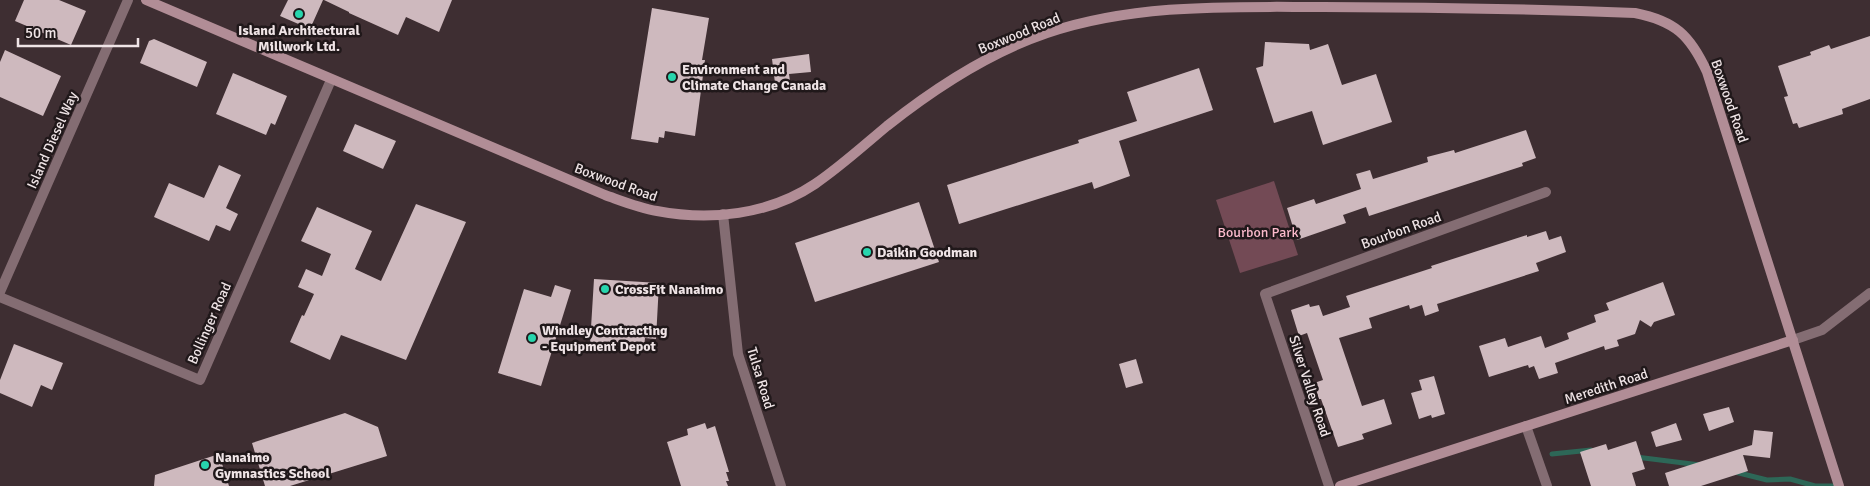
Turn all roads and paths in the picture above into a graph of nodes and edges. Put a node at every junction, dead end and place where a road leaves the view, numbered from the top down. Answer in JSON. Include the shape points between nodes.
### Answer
{"nodes":[{"id":1,"x":128,"y":0,"type":"edge"},
{"id":2,"x":146,"y":0,"type":"edge"},
{"id":3,"x":331,"y":80,"type":"junction"},
{"id":4,"x":1546,"y":192,"type":"dead end"},
{"id":5,"x":723,"y":214,"type":"junction"},
{"id":6,"x":0,"y":292,"type":"edge"},
{"id":7,"x":1870,"y":293,"type":"edge"},
{"id":8,"x":1265,"y":294,"type":"joint"},
{"id":9,"x":0,"y":297,"type":"edge"},
{"id":10,"x":1793,"y":340,"type":"junction"},
{"id":11,"x":1526,"y":426,"type":"junction"},
{"id":12,"x":781,"y":486,"type":"edge"},
{"id":13,"x":1329,"y":486,"type":"edge"},
{"id":14,"x":1340,"y":486,"type":"edge"},
{"id":15,"x":1547,"y":486,"type":"edge"},
{"id":16,"x":1838,"y":486,"type":"edge"}],
"edges":[{"from":1,"to":6,"type":"street","name":"Island Diesel Way"},
{"from":2,"to":3,"type":"street","name":"Boxwood Road"},
{"from":3,"to":5,"type":"street","name":"Boxwood Road","via":[[631,205],[679,215]]},
{"from":3,"to":9,"type":"street","name":"Bollinger Road","via":[[200,380]]},
{"from":4,"to":8,"type":"street","name":"Bourbon Road"},
{"from":5,"to":10,"type":"street","name":"Boxwood Road","via":[[769,206],[804,191],[928,95],[967,70],[1046,34],[1118,15],[1163,9],[1254,7],[1635,12],[1657,17],[1676,28],[1694,45],[1701,58]]},
{"from":5,"to":12,"type":"street","name":"Tulsa Road","via":[[738,354]]},
{"from":7,"to":10,"type":"street","name":"Meredith Road","via":[[1822,330]]},
{"from":8,"to":13,"type":"street","name":"Silver Valley Road"},
{"from":10,"to":11,"type":"street","name":"Meredith Road"},
{"from":10,"to":16,"type":"street","name":"Boxwood Road"},
{"from":11,"to":14,"type":"street","name":"Meredith Road"},
{"from":11,"to":15,"type":"street"}]}
